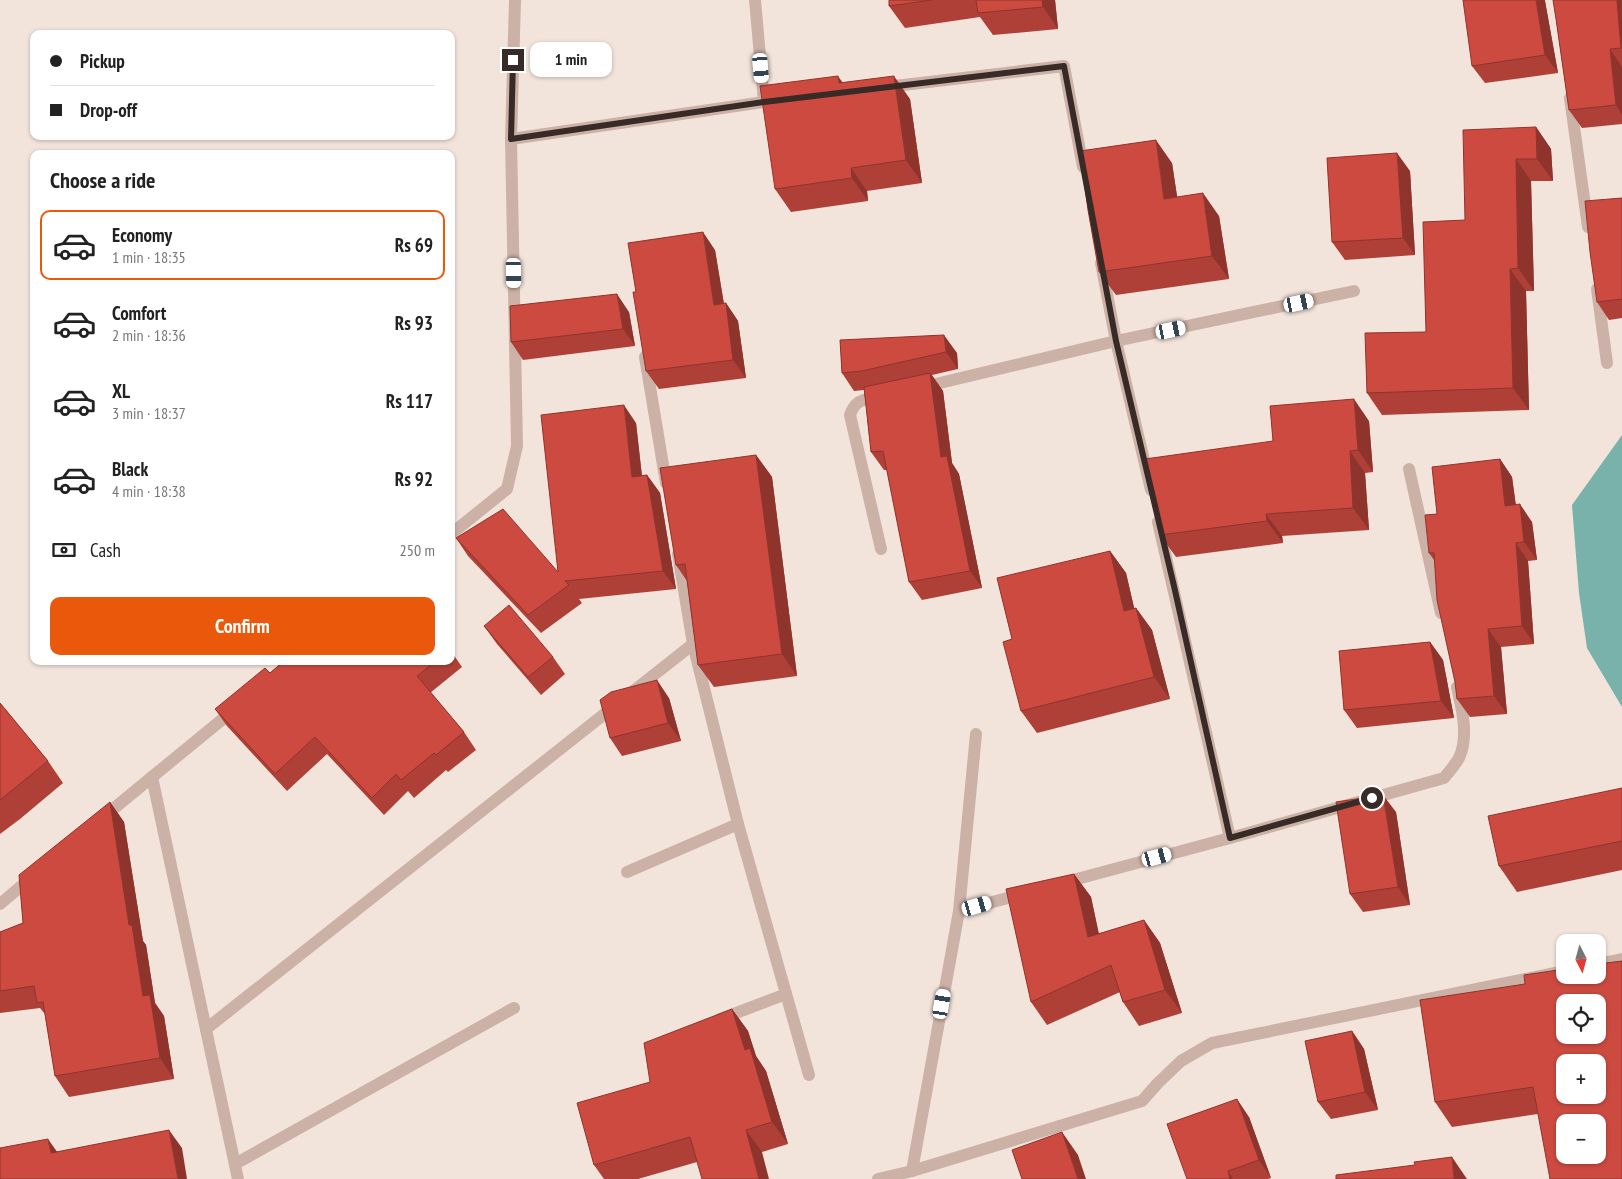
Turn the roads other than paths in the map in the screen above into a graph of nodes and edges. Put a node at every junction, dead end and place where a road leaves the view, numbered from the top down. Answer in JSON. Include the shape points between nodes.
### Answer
{"nodes":[{"id":1,"x":515,"y":0,"type":"edge"},
{"id":2,"x":755,"y":0,"type":"edge"},
{"id":3,"x":1568,"y":88,"type":"edge"},
{"id":4,"x":870,"y":89,"type":"edge"},
{"id":5,"x":511,"y":139,"type":"junction"},
{"id":6,"x":1085,"y":180,"type":"edge"},
{"id":7,"x":1589,"y":235,"type":"edge"},
{"id":8,"x":1098,"y":246,"type":"edge"},
{"id":9,"x":1595,"y":274,"type":"edge"},
{"id":10,"x":1354,"y":291,"type":"dead end"},
{"id":11,"x":1116,"y":341,"type":"junction"},
{"id":12,"x":643,"y":346,"type":"edge"},
{"id":13,"x":1607,"y":363,"type":"dead end"},
{"id":14,"x":913,"y":389,"type":"edge"},
{"id":15,"x":894,"y":393,"type":"edge"},
{"id":16,"x":1409,"y":469,"type":"dead end"},
{"id":17,"x":669,"y":500,"type":"edge"},
{"id":18,"x":455,"y":531,"type":"edge"},
{"id":19,"x":675,"y":538,"type":"edge"},
{"id":20,"x":881,"y":549,"type":"dead end"},
{"id":21,"x":1443,"y":625,"type":"edge"},
{"id":22,"x":693,"y":644,"type":"junction"},
{"id":23,"x":1454,"y":673,"type":"edge"},
{"id":24,"x":242,"y":704,"type":"edge"},
{"id":25,"x":976,"y":734,"type":"dead end"},
{"id":26,"x":152,"y":777,"type":"junction"},
{"id":27,"x":738,"y":824,"type":"junction"},
{"id":28,"x":91,"y":828,"type":"edge"},
{"id":29,"x":1230,"y":838,"type":"junction"},
{"id":30,"x":38,"y":872,"type":"edge"},
{"id":31,"x":627,"y":872,"type":"dead end"},
{"id":32,"x":1052,"y":886,"type":"edge"},
{"id":33,"x":1034,"y":891,"type":"edge"},
{"id":34,"x":0,"y":904,"type":"edge"},
{"id":35,"x":959,"y":911,"type":"junction"},
{"id":36,"x":1622,"y":960,"type":"edge"},
{"id":37,"x":1606,"y":963,"type":"edge"},
{"id":38,"x":1556,"y":973,"type":"edge"},
{"id":39,"x":786,"y":994,"type":"junction"},
{"id":40,"x":514,"y":1008,"type":"dead end"},
{"id":41,"x":705,"y":1024,"type":"edge"},
{"id":42,"x":206,"y":1028,"type":"junction"},
{"id":43,"x":808,"y":1075,"type":"dead end"},
{"id":44,"x":235,"y":1164,"type":"junction"},
{"id":45,"x":912,"y":1172,"type":"junction"},
{"id":46,"x":238,"y":1179,"type":"edge"},
{"id":47,"x":878,"y":1179,"type":"edge"}],
"edges":[{"from":1,"to":5,"type":"street"},
{"from":2,"to":5,"type":"street","via":[[769,102]]},
{"from":3,"to":7,"type":"street"},
{"from":4,"to":6,"type":"street","via":[[1064,66]]},
{"from":5,"to":18,"type":"street","via":[[517,446],[507,489]]},
{"from":8,"to":11,"type":"street"},
{"from":9,"to":13,"type":"street"},
{"from":10,"to":11,"type":"street"},
{"from":11,"to":14,"type":"street"},
{"from":11,"to":29,"type":"street"},
{"from":12,"to":17,"type":"street"},
{"from":15,"to":20,"type":"street","via":[[858,401],[850,415]]},
{"from":16,"to":21,"type":"street"},
{"from":19,"to":22,"type":"street"},
{"from":22,"to":27,"type":"street"},
{"from":22,"to":42,"type":"street"},
{"from":23,"to":29,"type":"street","via":[[1464,739],[1458,759],[1444,778]]},
{"from":24,"to":26,"type":"street"},
{"from":25,"to":35,"type":"street"},
{"from":26,"to":28,"type":"street"},
{"from":26,"to":42,"type":"street"},
{"from":27,"to":31,"type":"street"},
{"from":27,"to":39,"type":"street"},
{"from":29,"to":32,"type":"street"},
{"from":30,"to":34,"type":"street"},
{"from":33,"to":35,"type":"street"},
{"from":35,"to":45,"type":"street"},
{"from":36,"to":37,"type":"street"},
{"from":38,"to":45,"type":"street","via":[[1212,1043],[1181,1061],[1142,1101]]},
{"from":39,"to":41,"type":"street"},
{"from":39,"to":43,"type":"street"},
{"from":40,"to":44,"type":"street"},
{"from":42,"to":44,"type":"street"},
{"from":44,"to":46,"type":"street"},
{"from":45,"to":47,"type":"street"}]}
